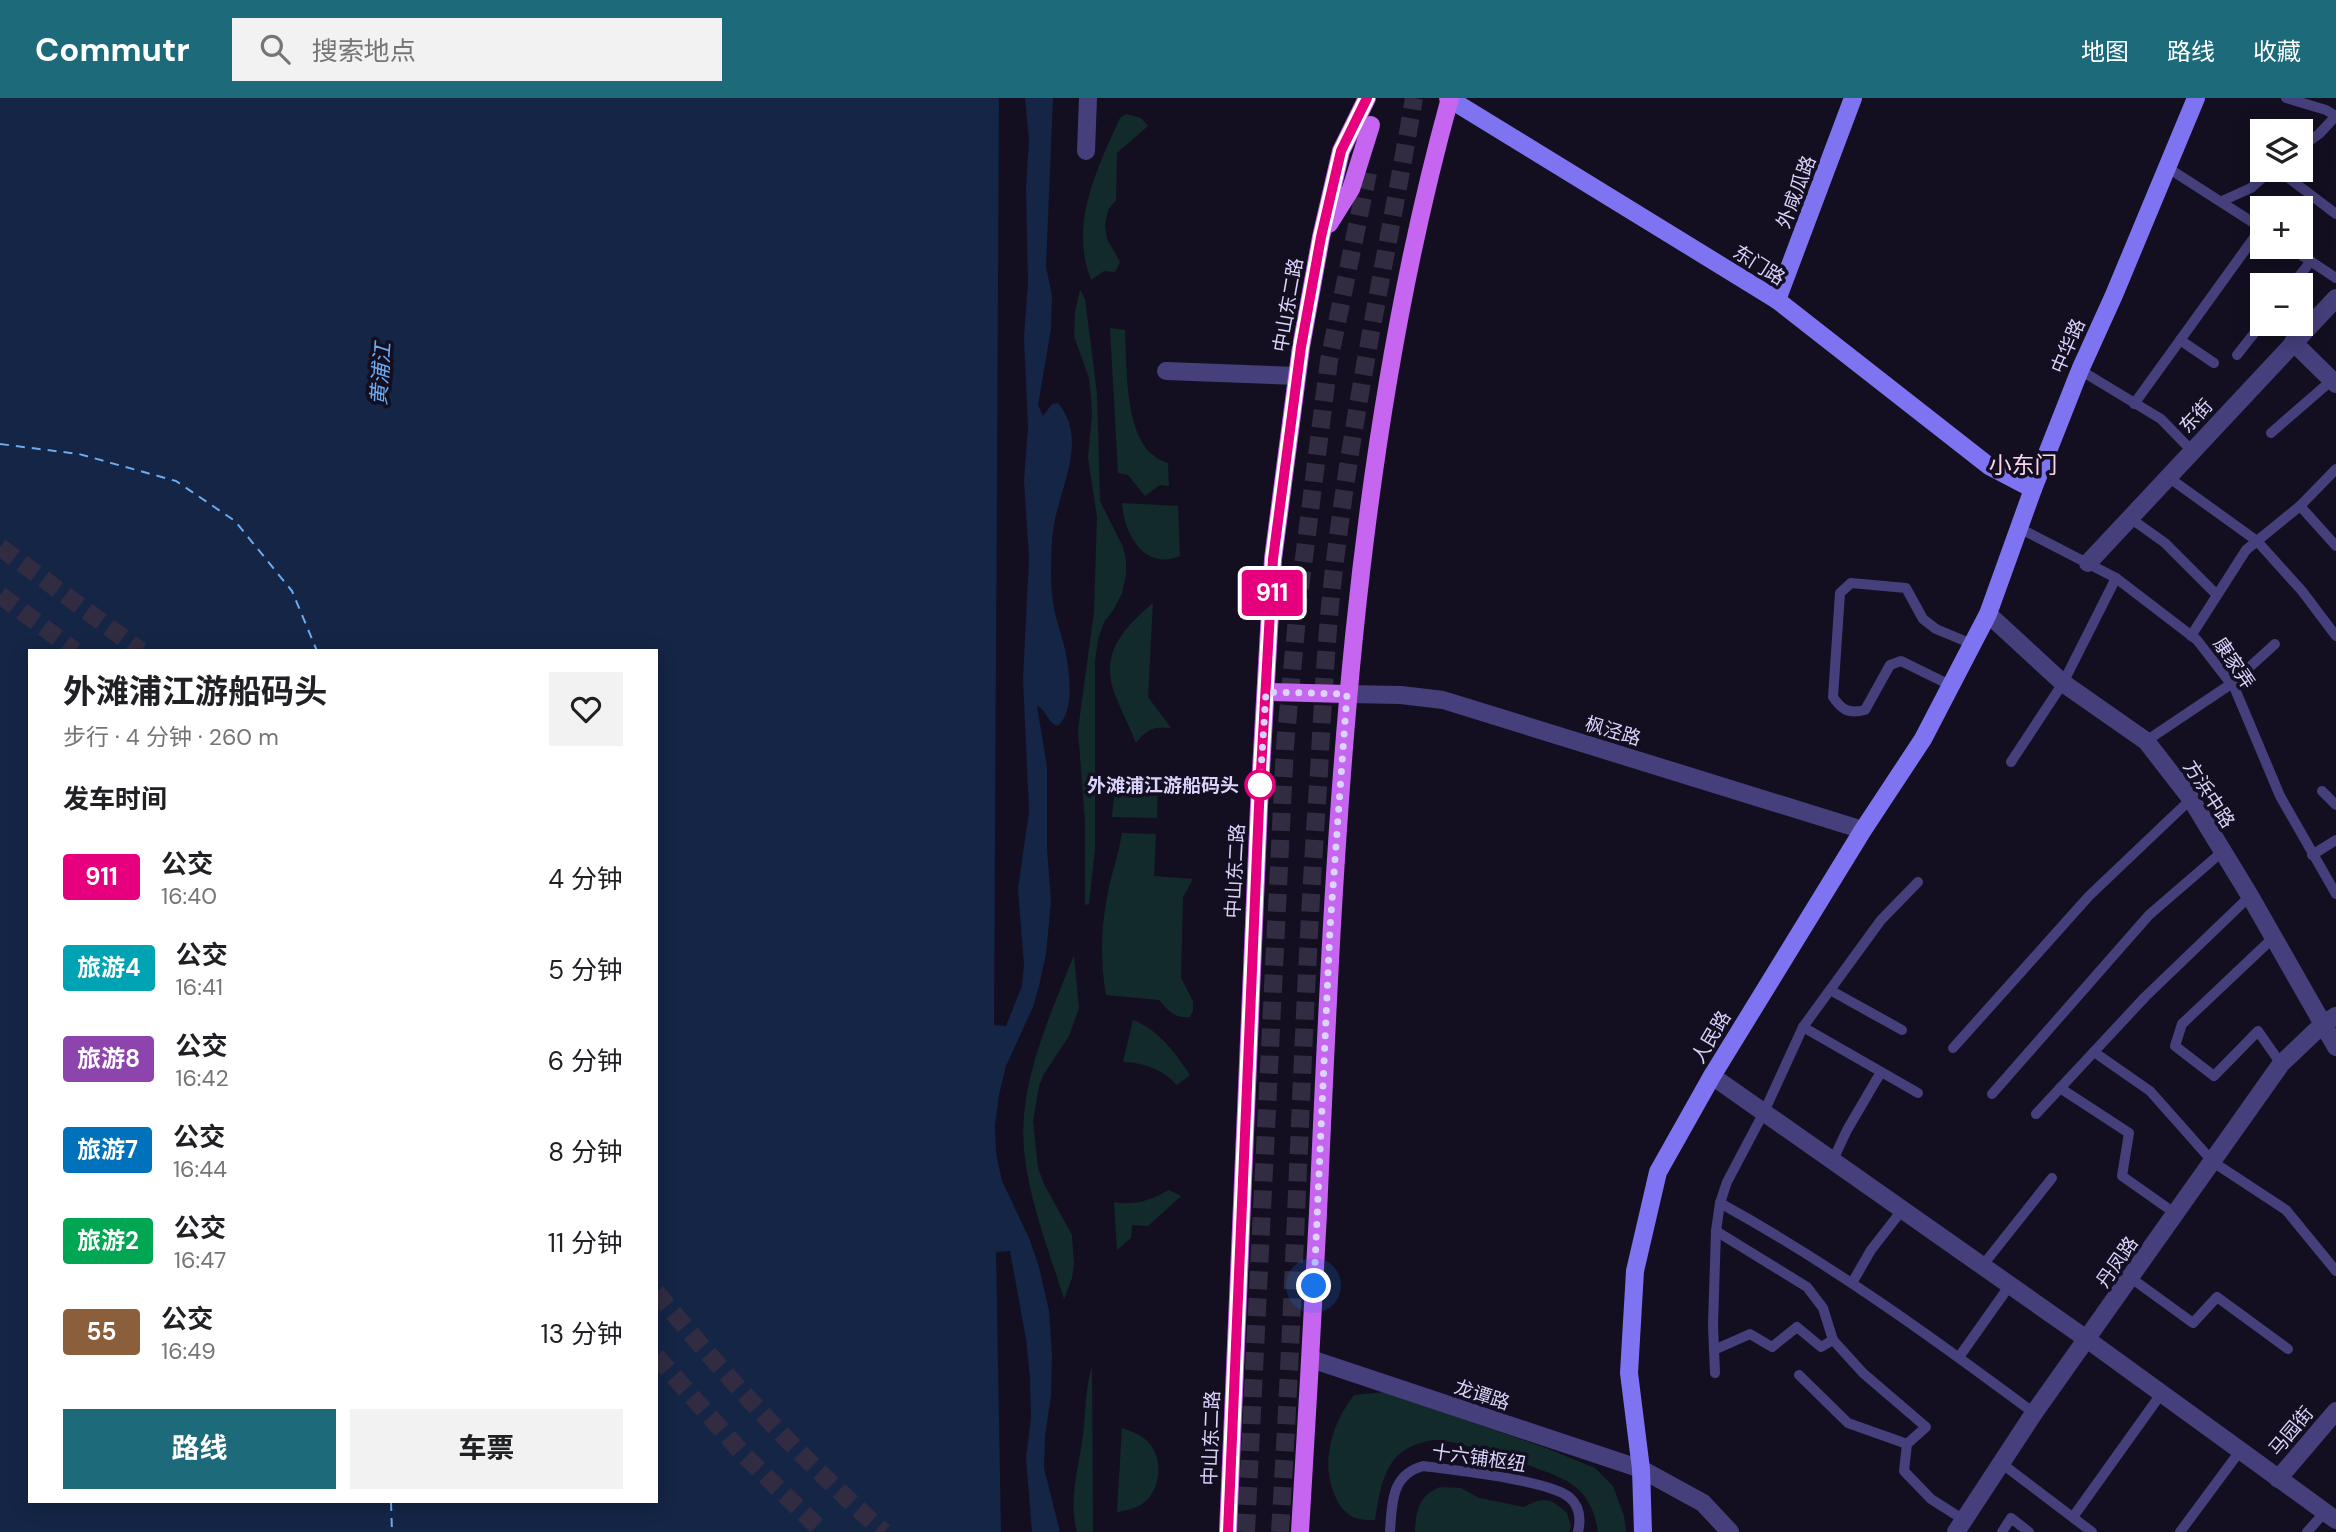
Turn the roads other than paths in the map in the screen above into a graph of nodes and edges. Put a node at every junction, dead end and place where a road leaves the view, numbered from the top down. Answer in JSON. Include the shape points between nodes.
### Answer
{"nodes":[{"id":1,"x":1088,"y":98,"type":"edge"},
{"id":2,"x":1367,"y":98,"type":"edge"},
{"id":3,"x":1373,"y":98,"type":"edge"},
{"id":4,"x":1449,"y":98,"type":"edge"},
{"id":5,"x":1853,"y":98,"type":"edge"},
{"id":6,"x":2196,"y":98,"type":"edge"},
{"id":7,"x":2286,"y":98,"type":"edge"},
{"id":8,"x":2336,"y":116,"type":"edge"},
{"id":9,"x":1371,"y":125,"type":"junction"},
{"id":10,"x":2313,"y":138,"type":"edge"},
{"id":11,"x":1086,"y":151,"type":"dead end"},
{"id":12,"x":2168,"y":168,"type":"junction"},
{"id":13,"x":1368,"y":173,"type":"tunnel mouth"},
{"id":14,"x":2258,"y":182,"type":"edge"},
{"id":15,"x":2294,"y":182,"type":"edge"},
{"id":16,"x":2222,"y":201,"type":"junction"},
{"id":17,"x":2336,"y":214,"type":"edge"},
{"id":18,"x":2250,"y":221,"type":"edge"},
{"id":19,"x":1321,"y":237,"type":"junction"},
{"id":20,"x":2250,"y":245,"type":"edge"},
{"id":21,"x":2308,"y":259,"type":"edge"},
{"id":22,"x":2311,"y":261,"type":"junction"},
{"id":23,"x":2302,"y":273,"type":"edge"},
{"id":24,"x":2336,"y":278,"type":"edge"},
{"id":25,"x":2336,"y":298,"type":"edge"},
{"id":26,"x":1777,"y":300,"type":"junction"},
{"id":27,"x":2252,"y":336,"type":"edge"},
{"id":28,"x":2180,"y":340,"type":"junction"},
{"id":29,"x":2293,"y":342,"type":"junction"},
{"id":30,"x":2237,"y":355,"type":"dead end"},
{"id":31,"x":2214,"y":363,"type":"dead end"},
{"id":32,"x":2080,"y":370,"type":"junction"},
{"id":33,"x":1166,"y":371,"type":"dead end"},
{"id":34,"x":1297,"y":376,"type":"junction"},
{"id":35,"x":2334,"y":382,"type":"edge"},
{"id":36,"x":2134,"y":404,"type":"junction"},
{"id":37,"x":2271,"y":433,"type":"dead end"},
{"id":38,"x":2192,"y":451,"type":"junction"},
{"id":39,"x":2334,"y":475,"type":"edge"},
{"id":40,"x":2168,"y":477,"type":"junction"},
{"id":41,"x":2033,"y":489,"type":"junction"},
{"id":42,"x":2300,"y":506,"type":"junction"},
{"id":43,"x":2130,"y":518,"type":"junction"},
{"id":44,"x":2019,"y":528,"type":"junction"},
{"id":45,"x":2257,"y":541,"type":"junction"},
{"id":46,"x":2336,"y":546,"type":"edge"},
{"id":47,"x":2088,"y":563,"type":"junction"},
{"id":48,"x":2116,"y":578,"type":"junction"},
{"id":49,"x":2217,"y":595,"type":"junction"},
{"id":50,"x":1988,"y":614,"type":"junction"},
{"id":51,"x":2191,"y":636,"type":"junction"},
{"id":52,"x":2336,"y":636,"type":"edge"},
{"id":53,"x":1972,"y":644,"type":"junction"},
{"id":54,"x":2275,"y":644,"type":"dead end"},
{"id":55,"x":2063,"y":683,"type":"junction"},
{"id":56,"x":2231,"y":684,"type":"junction"},
{"id":57,"x":1952,"y":686,"type":"junction"},
{"id":58,"x":1266,"y":692,"type":"junction"},
{"id":59,"x":1347,"y":694,"type":"junction"},
{"id":60,"x":2146,"y":741,"type":"junction"},
{"id":61,"x":2011,"y":762,"type":"dead end"},
{"id":62,"x":2322,"y":791,"type":"dead end"},
{"id":63,"x":2191,"y":799,"type":"junction"},
{"id":64,"x":2336,"y":805,"type":"edge"},
{"id":65,"x":1863,"y":830,"type":"junction"},
{"id":66,"x":2336,"y":840,"type":"edge"},
{"id":67,"x":2222,"y":852,"type":"junction"},
{"id":68,"x":2312,"y":855,"type":"junction"},
{"id":69,"x":1918,"y":882,"type":"dead end"},
{"id":70,"x":2336,"y":894,"type":"edge"},
{"id":71,"x":2250,"y":896,"type":"junction"},
{"id":72,"x":2274,"y":937,"type":"junction"},
{"id":73,"x":1830,"y":990,"type":"junction"},
{"id":74,"x":2330,"y":1020,"type":"edge"},
{"id":75,"x":1803,"y":1027,"type":"junction"},
{"id":76,"x":1902,"y":1030,"type":"dead end"},
{"id":77,"x":2336,"y":1047,"type":"edge"},
{"id":78,"x":1953,"y":1048,"type":"dead end"},
{"id":79,"x":2094,"y":1052,"type":"junction"},
{"id":80,"x":2281,"y":1064,"type":"junction"},
{"id":81,"x":1881,"y":1072,"type":"junction"},
{"id":82,"x":1712,"y":1076,"type":"junction"},
{"id":83,"x":2060,"y":1088,"type":"junction"},
{"id":84,"x":1918,"y":1093,"type":"dead end"},
{"id":85,"x":1992,"y":1094,"type":"dead end"},
{"id":86,"x":1764,"y":1112,"type":"junction"},
{"id":87,"x":2036,"y":1114,"type":"dead end"},
{"id":88,"x":1833,"y":1160,"type":"junction"},
{"id":89,"x":2213,"y":1162,"type":"junction"},
{"id":90,"x":2052,"y":1178,"type":"dead end"},
{"id":91,"x":1720,"y":1203,"type":"junction"},
{"id":92,"x":1903,"y":1209,"type":"junction"},
{"id":93,"x":2176,"y":1214,"type":"junction"},
{"id":94,"x":1716,"y":1231,"type":"junction"},
{"id":95,"x":1983,"y":1265,"type":"junction"},
{"id":96,"x":2336,"y":1271,"type":"edge"},
{"id":97,"x":2131,"y":1278,"type":"junction"},
{"id":98,"x":1852,"y":1283,"type":"junction"},
{"id":99,"x":2010,"y":1285,"type":"junction"},
{"id":100,"x":1833,"y":1340,"type":"junction"},
{"id":101,"x":2088,"y":1340,"type":"junction"},
{"id":102,"x":2288,"y":1349,"type":"dead end"},
{"id":103,"x":1714,"y":1350,"type":"junction"},
{"id":104,"x":1959,"y":1357,"type":"junction"},
{"id":105,"x":1311,"y":1359,"type":"junction"},
{"id":106,"x":1715,"y":1373,"type":"dead end"},
{"id":107,"x":1799,"y":1375,"type":"dead end"},
{"id":108,"x":2161,"y":1394,"type":"junction"},
{"id":109,"x":2034,"y":1413,"type":"junction"},
{"id":110,"x":2333,"y":1420,"type":"edge"},
{"id":111,"x":1907,"y":1444,"type":"junction"},
{"id":112,"x":2240,"y":1451,"type":"junction"},
{"id":113,"x":2001,"y":1463,"type":"junction"},
{"id":114,"x":1641,"y":1469,"type":"junction"},
{"id":115,"x":2278,"y":1479,"type":"junction"},
{"id":116,"x":2330,"y":1516,"type":"edge"},
{"id":117,"x":2073,"y":1517,"type":"junction"},
{"id":118,"x":1960,"y":1526,"type":"edge"},
{"id":119,"x":1228,"y":1532,"type":"edge"},
{"id":120,"x":1300,"y":1532,"type":"edge"},
{"id":121,"x":1390,"y":1532,"type":"edge"},
{"id":122,"x":1578,"y":1532,"type":"edge"},
{"id":123,"x":1643,"y":1532,"type":"edge"},
{"id":124,"x":1730,"y":1532,"type":"edge"},
{"id":125,"x":2002,"y":1532,"type":"edge"},
{"id":126,"x":2029,"y":1532,"type":"edge"},
{"id":127,"x":2092,"y":1532,"type":"edge"},
{"id":128,"x":2180,"y":1532,"type":"edge"},
{"id":129,"x":2307,"y":1532,"type":"edge"}],
"edges":[{"from":1,"to":11,"type":"street"},
{"from":2,"to":19,"type":"main road","name":"中山东二路","via":[[1341,151]]},
{"from":3,"to":9,"type":"main road"},
{"from":4,"to":26,"type":"street","name":"东门路"},
{"from":4,"to":59,"type":"main road","via":[[1402,301],[1360,567]]},
{"from":5,"to":26,"type":"street","name":"外咸瓜路"},
{"from":6,"to":12,"type":"street","name":"中华路"},
{"from":7,"to":8,"type":"lane"},
{"from":8,"to":10,"type":"lane"},
{"from":9,"to":13,"type":"main road"},
{"from":9,"to":19,"type":"main road","via":[[1351,189]]},
{"from":12,"to":16,"type":"lane"},
{"from":12,"to":32,"type":"street","name":"中华路"},
{"from":14,"to":16,"type":"lane"},
{"from":15,"to":17,"type":"lane"},
{"from":16,"to":18,"type":"lane"},
{"from":19,"to":34,"type":"main road","name":"中山东二路"},
{"from":20,"to":28,"type":"lane"},
{"from":21,"to":22,"type":"lane"},
{"from":22,"to":23,"type":"lane"},
{"from":22,"to":24,"type":"lane"},
{"from":25,"to":29,"type":"street","name":"东街"},
{"from":26,"to":41,"type":"street","name":"东门路","via":[[1989,466]]},
{"from":27,"to":30,"type":"lane"},
{"from":28,"to":31,"type":"lane"},
{"from":28,"to":36,"type":"lane"},
{"from":29,"to":35,"type":"street"},
{"from":29,"to":38,"type":"street","name":"东街"},
{"from":32,"to":36,"type":"lane"},
{"from":32,"to":41,"type":"street","name":"中华路"},
{"from":33,"to":34,"type":"street"},
{"from":34,"to":58,"type":"main road","name":"中山东二路","via":[[1273,559]]},
{"from":35,"to":37,"type":"lane"},
{"from":36,"to":38,"type":"lane","via":[[2161,419]]},
{"from":38,"to":40,"type":"street","name":"东街"},
{"from":39,"to":42,"type":"lane"},
{"from":40,"to":43,"type":"street","name":"东街"},
{"from":40,"to":45,"type":"lane"},
{"from":41,"to":44,"type":"street","name":"中华路"},
{"from":42,"to":45,"type":"lane"},
{"from":42,"to":46,"type":"lane"},
{"from":43,"to":47,"type":"street","name":"东街"},
{"from":43,"to":49,"type":"lane","via":[[2165,543]]},
{"from":44,"to":47,"type":"lane","name":"康家弄"},
{"from":44,"to":50,"type":"street","name":"中华路"},
{"from":45,"to":49,"type":"lane"},
{"from":45,"to":52,"type":"lane"},
{"from":47,"to":48,"type":"lane","name":"康家弄"},
{"from":48,"to":51,"type":"lane","name":"康家弄"},
{"from":48,"to":55,"type":"lane"},
{"from":49,"to":51,"type":"lane"},
{"from":50,"to":53,"type":"street","name":"人民路"},
{"from":50,"to":55,"type":"street","name":"方浜中路"},
{"from":51,"to":56,"type":"lane","name":"康家弄"},
{"from":53,"to":57,"type":"street","name":"人民路"},
{"from":53,"to":57,"type":"lane","via":[[1923,619],[1906,588],[1851,583],[1840,593],[1833,697],[1841,709],[1865,710],[1890,665],[1901,661]]},
{"from":54,"to":56,"type":"lane"},
{"from":55,"to":60,"type":"street","name":"方浜中路"},
{"from":55,"to":61,"type":"lane"},
{"from":56,"to":60,"type":"lane"},
{"from":56,"to":68,"type":"lane","name":"康家弄","via":[[2280,796]]},
{"from":57,"to":65,"type":"street","name":"人民路"},
{"from":58,"to":59,"type":"main road"},
{"from":58,"to":119,"type":"main road","name":"中山东二路"},
{"from":59,"to":65,"type":"street","name":"枫泾路","via":[[1443,700]]},
{"from":59,"to":105,"type":"main road","via":[[1330,929]]},
{"from":60,"to":63,"type":"street","name":"方浜中路"},
{"from":62,"to":64,"type":"lane"},
{"from":63,"to":67,"type":"street","name":"方浜中路"},
{"from":63,"to":78,"type":"lane","via":[[2088,896]]},
{"from":65,"to":82,"type":"street","name":"人民路"},
{"from":66,"to":68,"type":"lane"},
{"from":67,"to":71,"type":"street","name":"方浜中路"},
{"from":67,"to":85,"type":"lane","via":[[2149,915]]},
{"from":68,"to":70,"type":"lane","name":"康家弄"},
{"from":69,"to":73,"type":"lane","via":[[1881,920]]},
{"from":71,"to":72,"type":"street","name":"方浜中路"},
{"from":71,"to":79,"type":"lane"},
{"from":72,"to":74,"type":"street","name":"方浜中路"},
{"from":72,"to":80,"type":"lane","via":[[2182,1024],[2175,1046],[2214,1076],[2258,1031]]},
{"from":73,"to":75,"type":"lane"},
{"from":73,"to":76,"type":"lane"},
{"from":74,"to":77,"type":"street","name":"方浜中路"},
{"from":74,"to":80,"type":"street","name":"丹凤路"},
{"from":75,"to":81,"type":"lane"},
{"from":75,"to":86,"type":"lane"},
{"from":79,"to":83,"type":"lane"},
{"from":79,"to":89,"type":"lane","via":[[2150,1091]]},
{"from":80,"to":89,"type":"street","name":"丹凤路"},
{"from":81,"to":84,"type":"lane"},
{"from":81,"to":88,"type":"lane"},
{"from":82,"to":86,"type":"street"},
{"from":82,"to":114,"type":"street","name":"人民路","via":[[1658,1172],[1635,1271],[1629,1373]]},
{"from":83,"to":87,"type":"lane"},
{"from":83,"to":93,"type":"lane","via":[[2129,1133],[2122,1176]]},
{"from":86,"to":88,"type":"street"},
{"from":86,"to":91,"type":"lane"},
{"from":88,"to":92,"type":"street"},
{"from":89,"to":93,"type":"street","name":"丹凤路"},
{"from":89,"to":96,"type":"lane","via":[[2286,1210]]},
{"from":90,"to":95,"type":"lane"},
{"from":91,"to":94,"type":"lane"},
{"from":91,"to":98,"type":"lane"},
{"from":92,"to":95,"type":"street"},
{"from":92,"to":98,"type":"lane"},
{"from":93,"to":97,"type":"street","name":"丹凤路"},
{"from":94,"to":100,"type":"lane","via":[[1808,1287],[1823,1308]]},
{"from":94,"to":103,"type":"lane"},
{"from":95,"to":99,"type":"street"},
{"from":97,"to":101,"type":"street","name":"丹凤路"},
{"from":97,"to":102,"type":"lane","via":[[2193,1323],[2217,1297]]},
{"from":98,"to":104,"type":"lane"},
{"from":99,"to":101,"type":"street"},
{"from":99,"to":104,"type":"lane"},
{"from":100,"to":103,"type":"lane","via":[[1821,1347],[1797,1327],[1772,1347],[1750,1334]]},
{"from":100,"to":111,"type":"lane","via":[[1863,1373],[1926,1427]]},
{"from":101,"to":108,"type":"street"},
{"from":101,"to":109,"type":"street","name":"丹凤路"},
{"from":103,"to":106,"type":"lane"},
{"from":104,"to":109,"type":"lane"},
{"from":105,"to":114,"type":"street","name":"龙谭路"},
{"from":105,"to":120,"type":"main road"},
{"from":107,"to":111,"type":"lane","via":[[1848,1423]]},
{"from":108,"to":112,"type":"street"},
{"from":108,"to":117,"type":"lane"},
{"from":109,"to":113,"type":"street","name":"丹凤路"},
{"from":110,"to":115,"type":"street","name":"马园街"},
{"from":111,"to":118,"type":"lane","via":[[1904,1471]]},
{"from":112,"to":115,"type":"street"},
{"from":112,"to":128,"type":"lane"},
{"from":113,"to":117,"type":"lane"},
{"from":113,"to":118,"type":"street","name":"丹凤路"},
{"from":114,"to":123,"type":"street","name":"人民路"},
{"from":114,"to":124,"type":"street","name":"龙谭路","via":[[1703,1503]]},
{"from":115,"to":116,"type":"street"},
{"from":116,"to":129,"type":"lane"},
{"from":117,"to":127,"type":"lane"},
{"from":121,"to":122,"type":"lane","name":"十六铺枢纽","via":[[1402,1477],[1423,1466],[1536,1484],[1559,1492],[1580,1512]]},
{"from":125,"to":126,"type":"lane","via":[[2011,1518]]}]}
